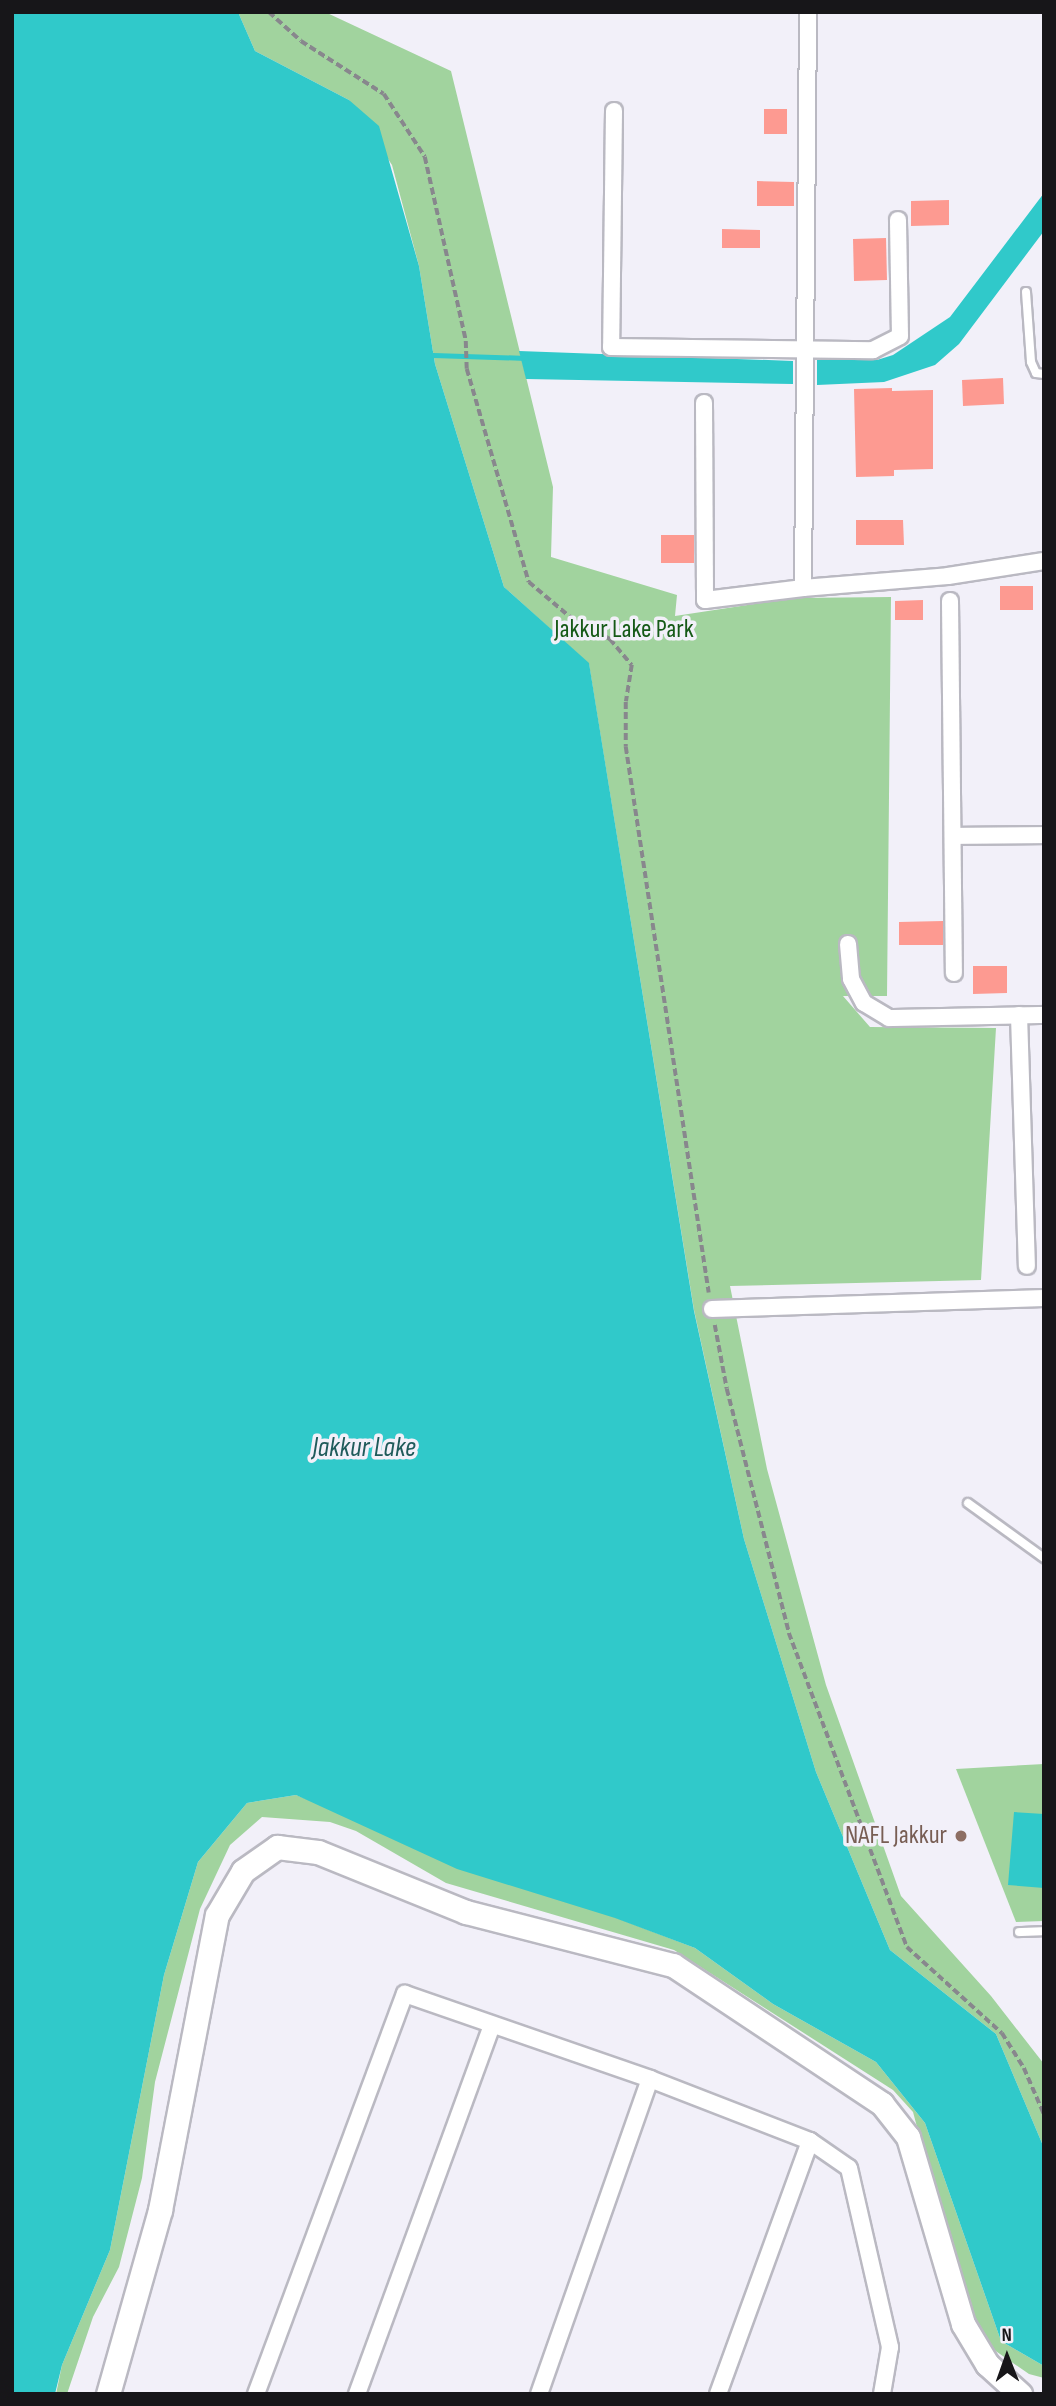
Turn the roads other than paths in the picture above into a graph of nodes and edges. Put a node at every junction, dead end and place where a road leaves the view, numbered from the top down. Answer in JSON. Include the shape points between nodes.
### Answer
{"nodes":[{"id":1,"x":808,"y":12,"type":"edge"},
{"id":2,"x":614,"y":111,"type":"dead end"},
{"id":3,"x":898,"y":219,"type":"dead end"},
{"id":4,"x":1026,"y":292,"type":"dead end"},
{"id":5,"x":805,"y":349,"type":"junction"},
{"id":6,"x":1044,"y":373,"type":"edge"},
{"id":7,"x":705,"y":403,"type":"dead end"},
{"id":8,"x":1044,"y":561,"type":"edge"},
{"id":9,"x":803,"y":588,"type":"junction"},
{"id":10,"x":950,"y":601,"type":"dead end"},
{"id":11,"x":1044,"y":835,"type":"edge"},
{"id":12,"x":953,"y":836,"type":"junction"},
{"id":13,"x":848,"y":944,"type":"dead end"},
{"id":14,"x":954,"y":974,"type":"dead end"},
{"id":15,"x":1044,"y":1014,"type":"edge"},
{"id":16,"x":1019,"y":1015,"type":"junction"},
{"id":17,"x":1027,"y":1266,"type":"dead end"},
{"id":18,"x":1044,"y":1298,"type":"edge"},
{"id":19,"x":712,"y":1309,"type":"road end"},
{"id":20,"x":968,"y":1503,"type":"dead end"},
{"id":21,"x":1044,"y":1558,"type":"edge"},
{"id":22,"x":1044,"y":1931,"type":"edge"},
{"id":23,"x":1019,"y":1932,"type":"dead end"},
{"id":24,"x":492,"y":2025,"type":"junction"},
{"id":25,"x":650,"y":2079,"type":"junction"},
{"id":26,"x":810,"y":2141,"type":"junction"},
{"id":27,"x":108,"y":2394,"type":"edge"},
{"id":28,"x":256,"y":2394,"type":"edge"},
{"id":29,"x":357,"y":2394,"type":"edge"},
{"id":30,"x":539,"y":2394,"type":"edge"},
{"id":31,"x":718,"y":2394,"type":"edge"},
{"id":32,"x":882,"y":2394,"type":"edge"},
{"id":33,"x":1020,"y":2394,"type":"edge"}],
"edges":[{"from":1,"to":5,"type":"street"},
{"from":2,"to":5,"type":"street","via":[[611,347]]},
{"from":3,"to":5,"type":"street","via":[[900,336],[873,350]]},
{"from":4,"to":6,"type":"lane","via":[[1031,362],[1036,373]]},
{"from":5,"to":9,"type":"street"},
{"from":7,"to":9,"type":"street","via":[[705,600]]},
{"from":8,"to":9,"type":"street","via":[[948,576]]},
{"from":10,"to":12,"type":"street"},
{"from":11,"to":12,"type":"street"},
{"from":12,"to":14,"type":"street"},
{"from":13,"to":16,"type":"street","via":[[851,979],[864,1003],[889,1018]]},
{"from":15,"to":16,"type":"street"},
{"from":16,"to":17,"type":"street"},
{"from":18,"to":19,"type":"street"},
{"from":20,"to":21,"type":"lane"},
{"from":22,"to":23,"type":"lane"},
{"from":24,"to":25,"type":"street"},
{"from":24,"to":28,"type":"street","via":[[405,1994]]},
{"from":24,"to":29,"type":"street"},
{"from":25,"to":26,"type":"street"},
{"from":25,"to":30,"type":"street"},
{"from":26,"to":31,"type":"street"},
{"from":26,"to":32,"type":"street","via":[[849,2168],[890,2347]]},
{"from":27,"to":33,"type":"street","via":[[160,2210],[217,1915],[243,1871],[277,1847],[317,1852],[466,1912],[673,1965],[882,2104],[908,2137],[963,2325],[987,2364]]}]}
